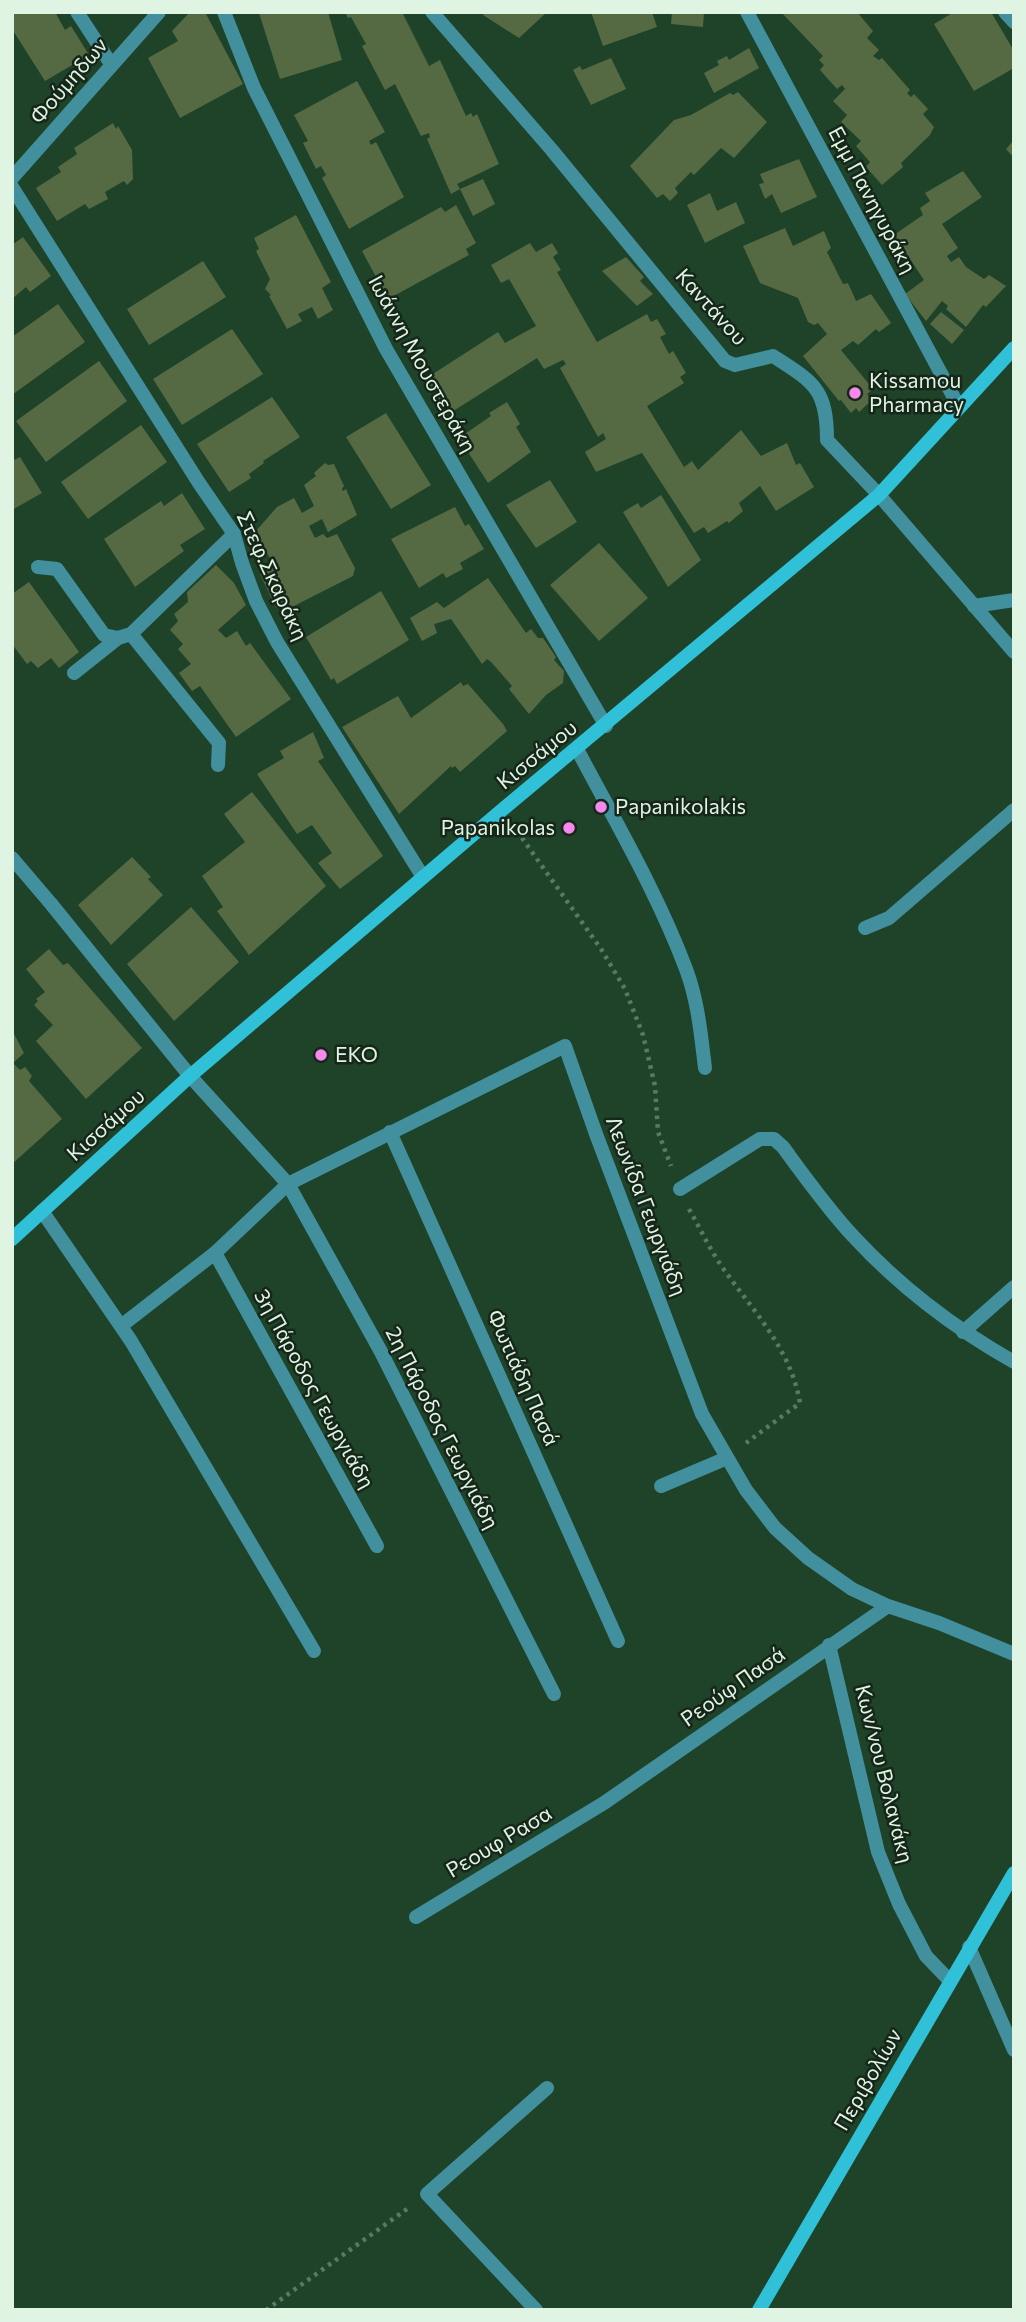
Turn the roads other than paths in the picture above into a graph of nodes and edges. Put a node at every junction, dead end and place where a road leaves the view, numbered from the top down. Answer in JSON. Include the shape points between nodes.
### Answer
{"nodes":[{"id":1,"x":77,"y":12,"type":"edge"},
{"id":2,"x":159,"y":12,"type":"edge"},
{"id":3,"x":224,"y":12,"type":"edge"},
{"id":4,"x":432,"y":12,"type":"edge"},
{"id":5,"x":747,"y":12,"type":"edge"},
{"id":6,"x":1005,"y":12,"type":"edge"},
{"id":7,"x":1014,"y":22,"type":"edge"},
{"id":8,"x":111,"y":64,"type":"junction"},
{"id":9,"x":12,"y":178,"type":"edge"},
{"id":10,"x":12,"y":187,"type":"edge"},
{"id":11,"x":1014,"y":348,"type":"edge"},
{"id":12,"x":959,"y":407,"type":"junction"},
{"id":13,"x":879,"y":495,"type":"junction"},
{"id":14,"x":234,"y":534,"type":"junction"},
{"id":15,"x":38,"y":567,"type":"dead end"},
{"id":16,"x":1014,"y":600,"type":"edge"},
{"id":17,"x":974,"y":606,"type":"junction"},
{"id":18,"x":124,"y":636,"type":"junction"},
{"id":19,"x":1014,"y":652,"type":"edge"},
{"id":20,"x":74,"y":673,"type":"dead end"},
{"id":21,"x":606,"y":726,"type":"junction"},
{"id":22,"x":577,"y":749,"type":"junction"},
{"id":23,"x":218,"y":765,"type":"dead end"},
{"id":24,"x":1014,"y":810,"type":"edge"},
{"id":25,"x":12,"y":858,"type":"edge"},
{"id":26,"x":423,"y":877,"type":"junction"},
{"id":27,"x":865,"y":928,"type":"dead end"},
{"id":28,"x":705,"y":1068,"type":"dead end"},
{"id":29,"x":190,"y":1076,"type":"junction"},
{"id":30,"x":390,"y":1132,"type":"junction"},
{"id":31,"x":288,"y":1184,"type":"junction"},
{"id":32,"x":680,"y":1189,"type":"road end"},
{"id":33,"x":42,"y":1212,"type":"junction"},
{"id":34,"x":12,"y":1239,"type":"edge"},
{"id":35,"x":215,"y":1253,"type":"junction"},
{"id":36,"x":1014,"y":1287,"type":"edge"},
{"id":37,"x":121,"y":1326,"type":"junction"},
{"id":38,"x":963,"y":1332,"type":"junction"},
{"id":39,"x":1014,"y":1362,"type":"edge"},
{"id":40,"x":727,"y":1458,"type":"junction"},
{"id":41,"x":661,"y":1486,"type":"dead end"},
{"id":42,"x":377,"y":1546,"type":"dead end"},
{"id":43,"x":888,"y":1606,"type":"junction"},
{"id":44,"x":618,"y":1641,"type":"dead end"},
{"id":45,"x":829,"y":1645,"type":"junction"},
{"id":46,"x":314,"y":1651,"type":"dead end"},
{"id":47,"x":1014,"y":1654,"type":"edge"},
{"id":48,"x":554,"y":1693,"type":"dead end"},
{"id":49,"x":604,"y":1803,"type":"joint"},
{"id":50,"x":1014,"y":1873,"type":"edge"},
{"id":51,"x":416,"y":1917,"type":"dead end"},
{"id":52,"x":969,"y":1947,"type":"junction"},
{"id":53,"x":950,"y":1981,"type":"junction"},
{"id":54,"x":1014,"y":2050,"type":"edge"},
{"id":55,"x":547,"y":2088,"type":"dead end"},
{"id":56,"x":536,"y":2310,"type":"edge"},
{"id":57,"x":759,"y":2310,"type":"edge"}],
"edges":[{"from":1,"to":8,"type":"street"},
{"from":2,"to":8,"type":"street","name":"Φούμηδων"},
{"from":3,"to":21,"type":"street","name":"Ιωάννη Μουστεράκη","via":[[254,88],[386,348]]},
{"from":4,"to":13,"type":"street","name":"Καντάνου","via":[[725,360],[735,365],[773,356],[809,379],[827,413],[827,440]]},
{"from":5,"to":12,"type":"street","name":"Εμμ Πανηγυράκη"},
{"from":6,"to":7,"type":"street"},
{"from":8,"to":9,"type":"street","name":"Φούμηδων"},
{"from":10,"to":14,"type":"street","name":"Στεφ.Σκαράκη"},
{"from":11,"to":12,"type":"main road","name":"Κισσάμου"},
{"from":12,"to":13,"type":"main road","name":"Κισσάμου"},
{"from":13,"to":17,"type":"street","name":"Καντάνου"},
{"from":13,"to":21,"type":"main road","name":"Κισσάμου"},
{"from":14,"to":18,"type":"street"},
{"from":14,"to":26,"type":"street","name":"Στεφ.Σκαράκη","via":[[256,601],[277,642]]},
{"from":15,"to":18,"type":"street","via":[[57,569],[104,635]]},
{"from":16,"to":17,"type":"street"},
{"from":17,"to":19,"type":"street","name":"Καντάνου"},
{"from":18,"to":20,"type":"street"},
{"from":18,"to":23,"type":"street","via":[[219,743]]},
{"from":21,"to":22,"type":"main road","name":"Κισσάμου"},
{"from":22,"to":26,"type":"main road","name":"Κισσάμου"},
{"from":22,"to":28,"type":"street","via":[[646,879],[687,970]]},
{"from":24,"to":27,"type":"street","via":[[889,918]]},
{"from":25,"to":29,"type":"street"},
{"from":26,"to":29,"type":"main road","name":"Κισσάμου"},
{"from":29,"to":31,"type":"street"},
{"from":29,"to":33,"type":"main road","name":"Κισσάμου"},
{"from":30,"to":31,"type":"street","name":"Λεωνίδα Γεωργιάδη"},
{"from":30,"to":40,"type":"street","name":"Λεωνίδα Γεωργιάδη","via":[[565,1046],[702,1414]]},
{"from":30,"to":44,"type":"street","name":"Φωτιάδη Πασά"},
{"from":31,"to":35,"type":"street","name":"Λεωνίδα Γεωργιάδη"},
{"from":31,"to":48,"type":"street","name":"2η Πάροδος Γεωργιάδη","via":[[380,1350]]},
{"from":32,"to":38,"type":"street","via":[[760,1139],[774,1139],[853,1236],[932,1310]]},
{"from":33,"to":34,"type":"main road","name":"Κισσάμου"},
{"from":33,"to":37,"type":"street"},
{"from":35,"to":37,"type":"street","name":"Λεωνίδα Γεωργιάδη"},
{"from":35,"to":42,"type":"street","name":"3η Πάροδος Γεωργιάδη"},
{"from":36,"to":38,"type":"street"},
{"from":37,"to":46,"type":"street"},
{"from":38,"to":39,"type":"street"},
{"from":40,"to":41,"type":"street"},
{"from":40,"to":43,"type":"street","name":"Λεωνίδα Γεωργιάδη","via":[[775,1528],[852,1589]]},
{"from":43,"to":45,"type":"street","name":"Ρεούφ Πασά"},
{"from":43,"to":47,"type":"street","name":"Λεωνίδα Γεωργιάδη"},
{"from":45,"to":49,"type":"street","name":"Ρεούφ Πασά"},
{"from":45,"to":53,"type":"street","name":"Κων/νου Βολανάκη","via":[[878,1852],[926,1956]]},
{"from":49,"to":51,"type":"street","name":"Ρεουφ Ρασα"},
{"from":50,"to":52,"type":"main road","name":"Περιβολίων"},
{"from":52,"to":53,"type":"main road","name":"Περιβολίων"},
{"from":52,"to":54,"type":"street"},
{"from":53,"to":57,"type":"main road","name":"Περιβολίων"},
{"from":55,"to":56,"type":"street","via":[[428,2194]]}]}
